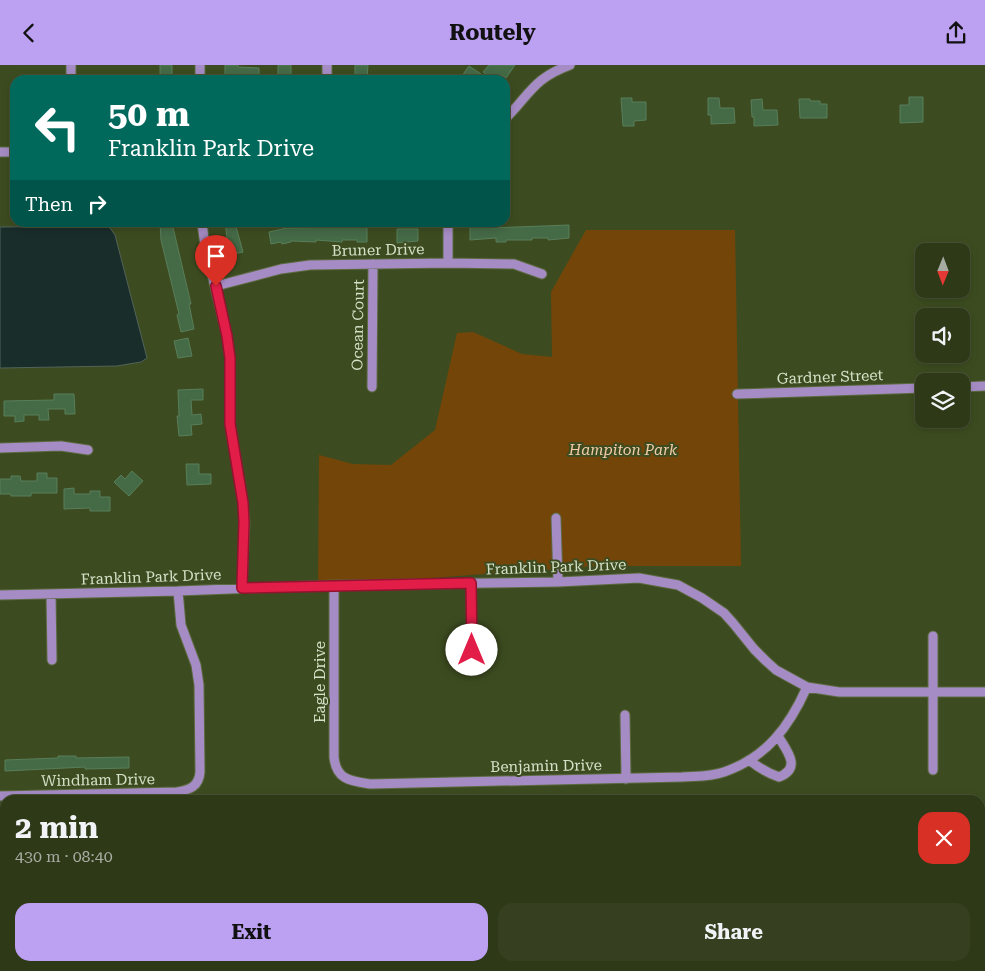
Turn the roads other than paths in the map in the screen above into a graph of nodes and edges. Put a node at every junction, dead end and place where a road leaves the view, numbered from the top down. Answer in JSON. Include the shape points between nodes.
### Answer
{"nodes":[{"id":1,"x":570,"y":65,"type":"edge"},
{"id":2,"x":510,"y":113,"type":"edge"},
{"id":3,"x":203,"y":227,"type":"edge"},
{"id":4,"x":448,"y":227,"type":"edge"},
{"id":5,"x":448,"y":263,"type":"junction"},
{"id":6,"x":373,"y":264,"type":"junction"},
{"id":7,"x":542,"y":274,"type":"dead end"},
{"id":8,"x":216,"y":286,"type":"junction"},
{"id":9,"x":985,"y":386,"type":"edge"},
{"id":10,"x":372,"y":387,"type":"dead end"},
{"id":11,"x":970,"y":387,"type":"edge"},
{"id":12,"x":915,"y":388,"type":"edge"},
{"id":13,"x":737,"y":394,"type":"dead end"},
{"id":14,"x":0,"y":448,"type":"edge"},
{"id":15,"x":88,"y":450,"type":"dead end"},
{"id":16,"x":556,"y":517,"type":"dead end"},
{"id":17,"x":558,"y":582,"type":"junction"},
{"id":18,"x":471,"y":583,"type":"junction"},
{"id":19,"x":334,"y":585,"type":"junction"},
{"id":20,"x":242,"y":588,"type":"junction"},
{"id":21,"x":178,"y":591,"type":"junction"},
{"id":22,"x":50,"y":594,"type":"junction"},
{"id":23,"x":0,"y":595,"type":"edge"},
{"id":24,"x":933,"y":636,"type":"dead end"},
{"id":25,"x":472,"y":650,"type":"dead end"},
{"id":26,"x":52,"y":660,"type":"dead end"},
{"id":27,"x":808,"y":687,"type":"junction"},
{"id":28,"x":934,"y":691,"type":"junction"},
{"id":29,"x":985,"y":692,"type":"edge"},
{"id":30,"x":625,"y":715,"type":"dead end"},
{"id":31,"x":778,"y":736,"type":"junction"},
{"id":32,"x":749,"y":760,"type":"junction"},
{"id":33,"x":933,"y":770,"type":"dead end"},
{"id":34,"x":342,"y":777,"type":"joint"},
{"id":35,"x":626,"y":779,"type":"junction"},
{"id":36,"x":118,"y":795,"type":"edge"}],
"edges":[{"from":1,"to":2,"type":"street","via":[[536,83]]},
{"from":3,"to":8,"type":"street"},
{"from":4,"to":5,"type":"street"},
{"from":5,"to":6,"type":"street","name":"Bruner Drive"},
{"from":5,"to":7,"type":"street","name":"Bruner Drive","via":[[514,264]]},
{"from":6,"to":8,"type":"street","name":"Bruner Drive","via":[[281,269]]},
{"from":6,"to":10,"type":"street","name":"Ocean Court"},
{"from":8,"to":20,"type":"street","via":[[230,358],[230,424],[243,503]]},
{"from":9,"to":11,"type":"street"},
{"from":12,"to":13,"type":"street","name":"Gardner Street"},
{"from":14,"to":15,"type":"street","via":[[61,446]]},
{"from":16,"to":17,"type":"street"},
{"from":17,"to":18,"type":"street","name":"Franklin Park Drive"},
{"from":17,"to":27,"type":"street","name":"Franklin Park Drive","via":[[639,578],[678,585],[724,613],[776,670]]},
{"from":18,"to":19,"type":"street","name":"Franklin Park Drive"},
{"from":18,"to":25,"type":"street"},
{"from":19,"to":20,"type":"street","name":"Franklin Park Drive"},
{"from":19,"to":34,"type":"street","name":"Eagle Drive","via":[[334,764]]},
{"from":20,"to":21,"type":"street","name":"Franklin Park Drive"},
{"from":21,"to":22,"type":"street","name":"Franklin Park Drive"},
{"from":21,"to":36,"type":"street","name":"Windham Drive","via":[[181,625],[196,665],[199,685],[198,781],[187,791]]},
{"from":22,"to":23,"type":"street","name":"Franklin Park Drive"},
{"from":22,"to":26,"type":"street"},
{"from":24,"to":28,"type":"street"},
{"from":27,"to":28,"type":"street","name":"Franklin Park Drive","via":[[839,692]]},
{"from":27,"to":31,"type":"street","name":"Benjamin Drive","via":[[796,713]]},
{"from":28,"to":29,"type":"street","name":"Franklin Park Drive"},
{"from":28,"to":33,"type":"street"},
{"from":30,"to":35,"type":"street"},
{"from":31,"to":32,"type":"street","name":"Benjamin Drive"},
{"from":31,"to":32,"type":"street","via":[[791,761],[787,774],[779,777],[770,774]]},
{"from":32,"to":35,"type":"street","name":"Benjamin Drive","via":[[709,775]]},
{"from":34,"to":35,"type":"street","name":"Benjamin Drive","via":[[370,783]]}]}
